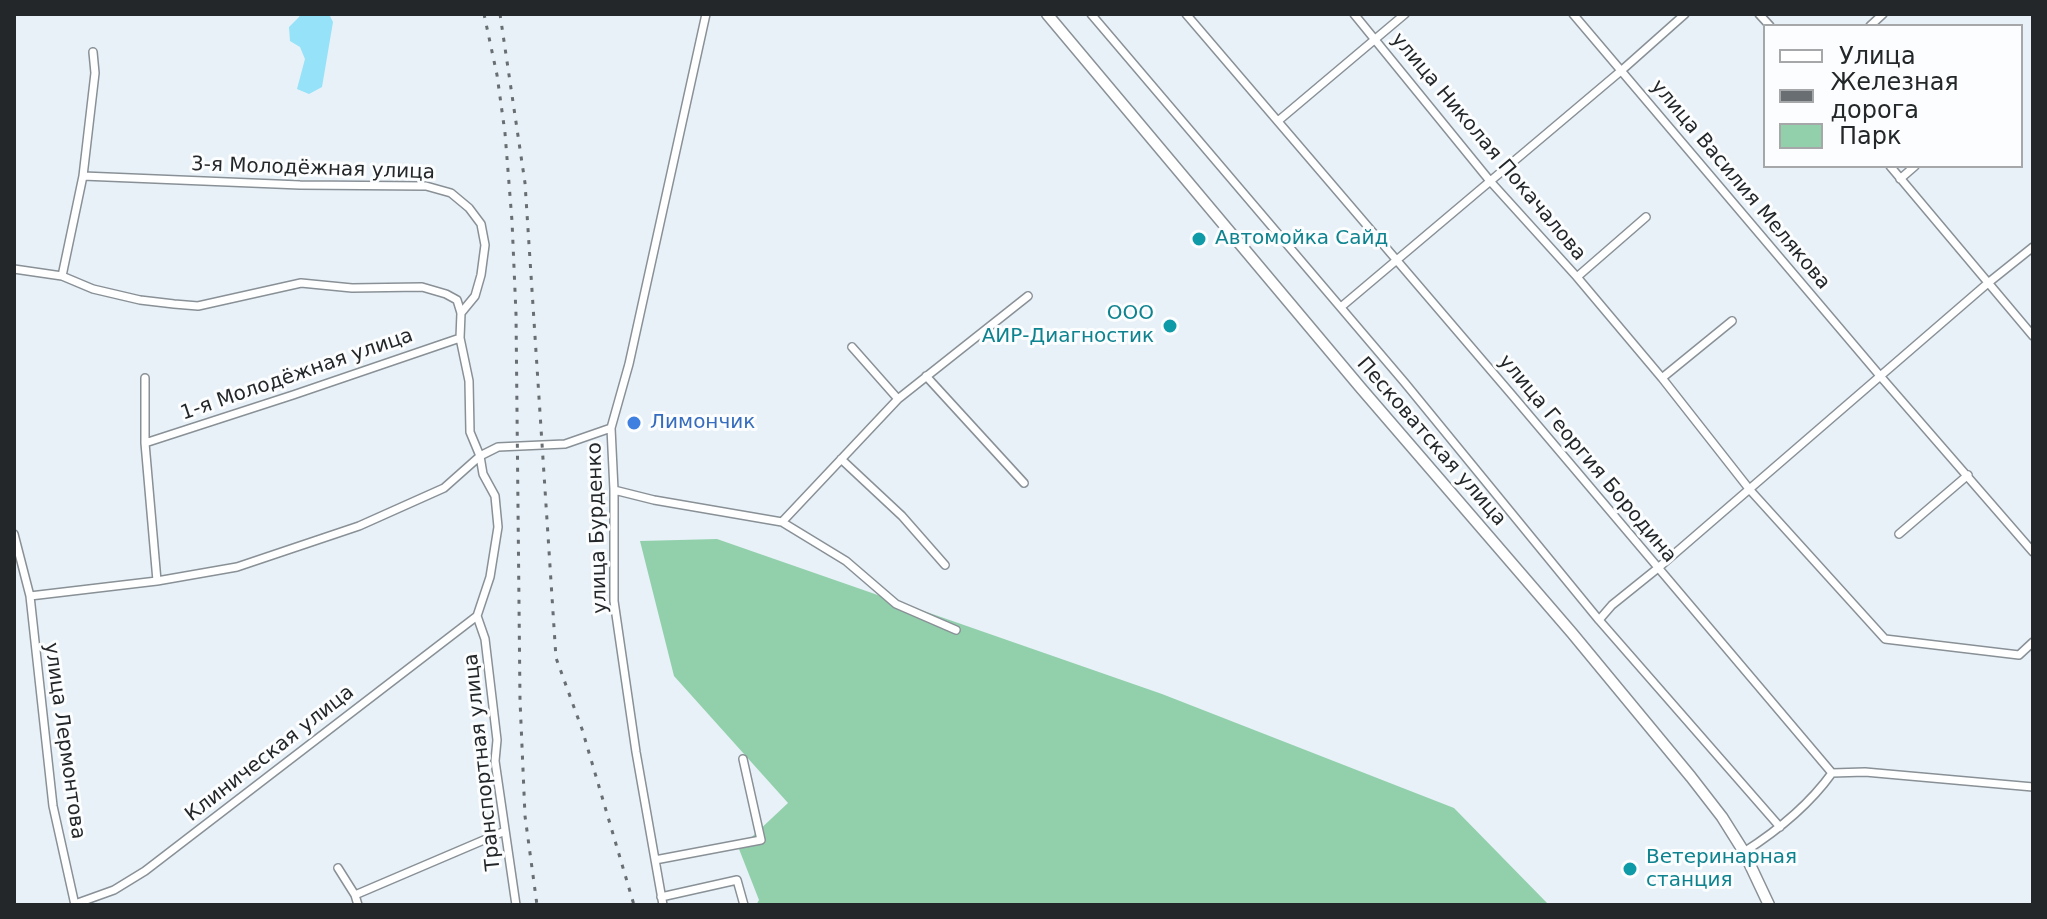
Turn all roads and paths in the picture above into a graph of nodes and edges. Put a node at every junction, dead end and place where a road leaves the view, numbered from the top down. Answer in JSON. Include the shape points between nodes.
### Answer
{"nodes":[{"id":1,"x":706,"y":14,"type":"edge"},
{"id":2,"x":1047,"y":14,"type":"edge"},
{"id":3,"x":1091,"y":14,"type":"edge"},
{"id":4,"x":1186,"y":14,"type":"edge"},
{"id":5,"x":1354,"y":14,"type":"edge"},
{"id":6,"x":1405,"y":14,"type":"edge"},
{"id":7,"x":1573,"y":14,"type":"edge"},
{"id":8,"x":1685,"y":14,"type":"edge"},
{"id":9,"x":1375,"y":38,"type":"junction"},
{"id":10,"x":93,"y":52,"type":"dead end"},
{"id":11,"x":1622,"y":70,"type":"junction"},
{"id":12,"x":1278,"y":121,"type":"junction"},
{"id":13,"x":1892,"y":168,"type":"edge"},
{"id":14,"x":1913,"y":168,"type":"edge"},
{"id":15,"x":83,"y":176,"type":"junction"},
{"id":16,"x":1900,"y":179,"type":"junction"},
{"id":17,"x":1490,"y":181,"type":"junction"},
{"id":18,"x":1646,"y":217,"type":"dead end"},
{"id":19,"x":2033,"y":247,"type":"edge"},
{"id":20,"x":1395,"y":260,"type":"junction"},
{"id":21,"x":14,"y":269,"type":"edge"},
{"id":22,"x":62,"y":276,"type":"junction"},
{"id":23,"x":1577,"y":277,"type":"junction"},
{"id":24,"x":1988,"y":283,"type":"junction"},
{"id":25,"x":1028,"y":296,"type":"dead end"},
{"id":26,"x":1341,"y":307,"type":"junction"},
{"id":27,"x":461,"y":313,"type":"junction"},
{"id":28,"x":1732,"y":321,"type":"dead end"},
{"id":29,"x":2033,"y":336,"type":"edge"},
{"id":30,"x":460,"y":338,"type":"junction"},
{"id":31,"x":852,"y":347,"type":"dead end"},
{"id":32,"x":926,"y":376,"type":"junction"},
{"id":33,"x":1881,"y":377,"type":"junction"},
{"id":34,"x":145,"y":378,"type":"dead end"},
{"id":35,"x":1662,"y":378,"type":"junction"},
{"id":36,"x":898,"y":399,"type":"junction"},
{"id":37,"x":611,"y":428,"type":"junction"},
{"id":38,"x":145,"y":443,"type":"junction"},
{"id":39,"x":480,"y":456,"type":"junction"},
{"id":40,"x":841,"y":459,"type":"junction"},
{"id":41,"x":1968,"y":475,"type":"junction"},
{"id":42,"x":1024,"y":483,"type":"dead end"},
{"id":43,"x":614,"y":490,"type":"junction"},
{"id":44,"x":1750,"y":490,"type":"junction"},
{"id":45,"x":782,"y":522,"type":"junction"},
{"id":46,"x":14,"y":534,"type":"edge"},
{"id":47,"x":1899,"y":534,"type":"dead end"},
{"id":48,"x":2033,"y":552,"type":"edge"},
{"id":49,"x":945,"y":565,"type":"dead end"},
{"id":50,"x":1658,"y":568,"type":"junction"},
{"id":51,"x":18,"y":572,"type":"edge"},
{"id":52,"x":157,"y":581,"type":"junction"},
{"id":53,"x":30,"y":596,"type":"junction"},
{"id":54,"x":477,"y":616,"type":"junction"},
{"id":55,"x":1599,"y":620,"type":"junction"},
{"id":56,"x":956,"y":630,"type":"dead end"},
{"id":57,"x":2033,"y":642,"type":"edge"},
{"id":58,"x":743,"y":759,"type":"dead end"},
{"id":59,"x":1832,"y":773,"type":"junction"},
{"id":60,"x":2033,"y":787,"type":"edge"},
{"id":61,"x":1780,"y":827,"type":"junction"},
{"id":62,"x":505,"y":831,"type":"junction"},
{"id":63,"x":1744,"y":852,"type":"junction"},
{"id":64,"x":655,"y":860,"type":"junction"},
{"id":65,"x":338,"y":868,"type":"dead end"},
{"id":66,"x":355,"y":895,"type":"junction"},
{"id":67,"x":662,"y":901,"type":"edge"},
{"id":68,"x":75,"y":904,"type":"edge"},
{"id":69,"x":358,"y":905,"type":"edge"},
{"id":70,"x":516,"y":905,"type":"edge"},
{"id":71,"x":744,"y":905,"type":"edge"},
{"id":72,"x":1769,"y":905,"type":"edge"}],
"edges":[{"from":1,"to":37,"type":"street","name":"улица Бурденко"},
{"from":2,"to":63,"type":"main road","name":"Песковатская улица","via":[[1651,729]]},
{"from":3,"to":26,"type":"street"},
{"from":4,"to":12,"type":"street","name":"улица Георгия Бородина"},
{"from":5,"to":9,"type":"street"},
{"from":6,"to":9,"type":"street","name":"улица Николая Покачалова"},
{"from":7,"to":11,"type":"street","name":"улица Василия Мелякова"},
{"from":8,"to":11,"type":"street"},
{"from":9,"to":12,"type":"street","name":"улица Николая Покачалова"},
{"from":9,"to":17,"type":"street","name":"улица Николая Покачалова"},
{"from":10,"to":15,"type":"street"},
{"from":11,"to":17,"type":"street"},
{"from":11,"to":33,"type":"street","name":"улица Василия Мелякова"},
{"from":12,"to":20,"type":"street","name":"улица Георгия Бородина"},
{"from":13,"to":16,"type":"street"},
{"from":14,"to":16,"type":"street"},
{"from":15,"to":22,"type":"street"},
{"from":15,"to":27,"type":"street","name":"3-я Молодёжная улица","via":[[426,186],[451,193],[481,224],[485,245],[475,296]]},
{"from":16,"to":24,"type":"street"},
{"from":17,"to":20,"type":"street"},
{"from":17,"to":23,"type":"street","name":"улица Николая Покачалова"},
{"from":18,"to":23,"type":"street","name":"улица Николая Покачалова"},
{"from":19,"to":24,"type":"street"},
{"from":20,"to":26,"type":"street"},
{"from":20,"to":50,"type":"street","name":"улица Георгия Бородина"},
{"from":21,"to":22,"type":"street"},
{"from":22,"to":27,"type":"street","via":[[140,300],[198,306],[301,283],[422,287],[457,300]]},
{"from":23,"to":35,"type":"street","name":"улица Николая Покачалова"},
{"from":24,"to":29,"type":"street"},
{"from":24,"to":33,"type":"street"},
{"from":25,"to":32,"type":"street"},
{"from":26,"to":55,"type":"street"},
{"from":27,"to":30,"type":"street"},
{"from":28,"to":35,"type":"street"},
{"from":30,"to":38,"type":"street","name":"1-я Молодёжная улица"},
{"from":30,"to":39,"type":"street","via":[[469,381],[470,432]]},
{"from":31,"to":36,"type":"street"},
{"from":32,"to":36,"type":"street"},
{"from":32,"to":42,"type":"street"},
{"from":33,"to":41,"type":"street","name":"улица Василия Мелякова"},
{"from":33,"to":44,"type":"street"},
{"from":34,"to":38,"type":"street"},
{"from":35,"to":44,"type":"street","name":"улица Николая Покачалова"},
{"from":36,"to":40,"type":"street"},
{"from":37,"to":39,"type":"street","via":[[565,444],[498,447]]},
{"from":37,"to":43,"type":"street","name":"улица Бурденко"},
{"from":38,"to":52,"type":"street"},
{"from":39,"to":52,"type":"street","via":[[444,488],[359,526],[237,567]]},
{"from":39,"to":54,"type":"street","via":[[495,496],[498,527]]},
{"from":40,"to":45,"type":"street"},
{"from":40,"to":49,"type":"street"},
{"from":41,"to":47,"type":"street"},
{"from":41,"to":48,"type":"street","name":"улица Василия Мелякова"},
{"from":43,"to":45,"type":"street"},
{"from":43,"to":64,"type":"street","name":"улица Бурденко","via":[[614,601]]},
{"from":44,"to":50,"type":"street"},
{"from":44,"to":57,"type":"street","name":"улица Николая Покачалова","via":[[1885,639],[2019,655]]},
{"from":45,"to":56,"type":"street","via":[[846,561],[896,604]]},
{"from":46,"to":51,"type":"street","name":"улица Лермонтова"},
{"from":50,"to":55,"type":"street"},
{"from":50,"to":59,"type":"street","name":"улица Георгия Бородина"},
{"from":51,"to":53,"type":"street","name":"улица Лермонтова"},
{"from":52,"to":53,"type":"street"},
{"from":53,"to":68,"type":"street","name":"улица Лермонтова","via":[[53,806]]},
{"from":54,"to":62,"type":"street","name":"Транспортная улица","via":[[485,639]]},
{"from":54,"to":68,"type":"street","name":"Клиническая улица","via":[[145,871]]},
{"from":55,"to":61,"type":"street"},
{"from":58,"to":64,"type":"street","via":[[761,840]]},
{"from":59,"to":60,"type":"street"},
{"from":59,"to":61,"type":"street"},
{"from":61,"to":63,"type":"street"},
{"from":62,"to":66,"type":"street"},
{"from":62,"to":70,"type":"street","name":"Транспортная улица"},
{"from":63,"to":72,"type":"main road","name":"Песковатская улица"},
{"from":64,"to":67,"type":"street","name":"улица Бурденко"},
{"from":65,"to":66,"type":"street"},
{"from":66,"to":69,"type":"street"},
{"from":67,"to":71,"type":"street","via":[[737,880]]}]}
